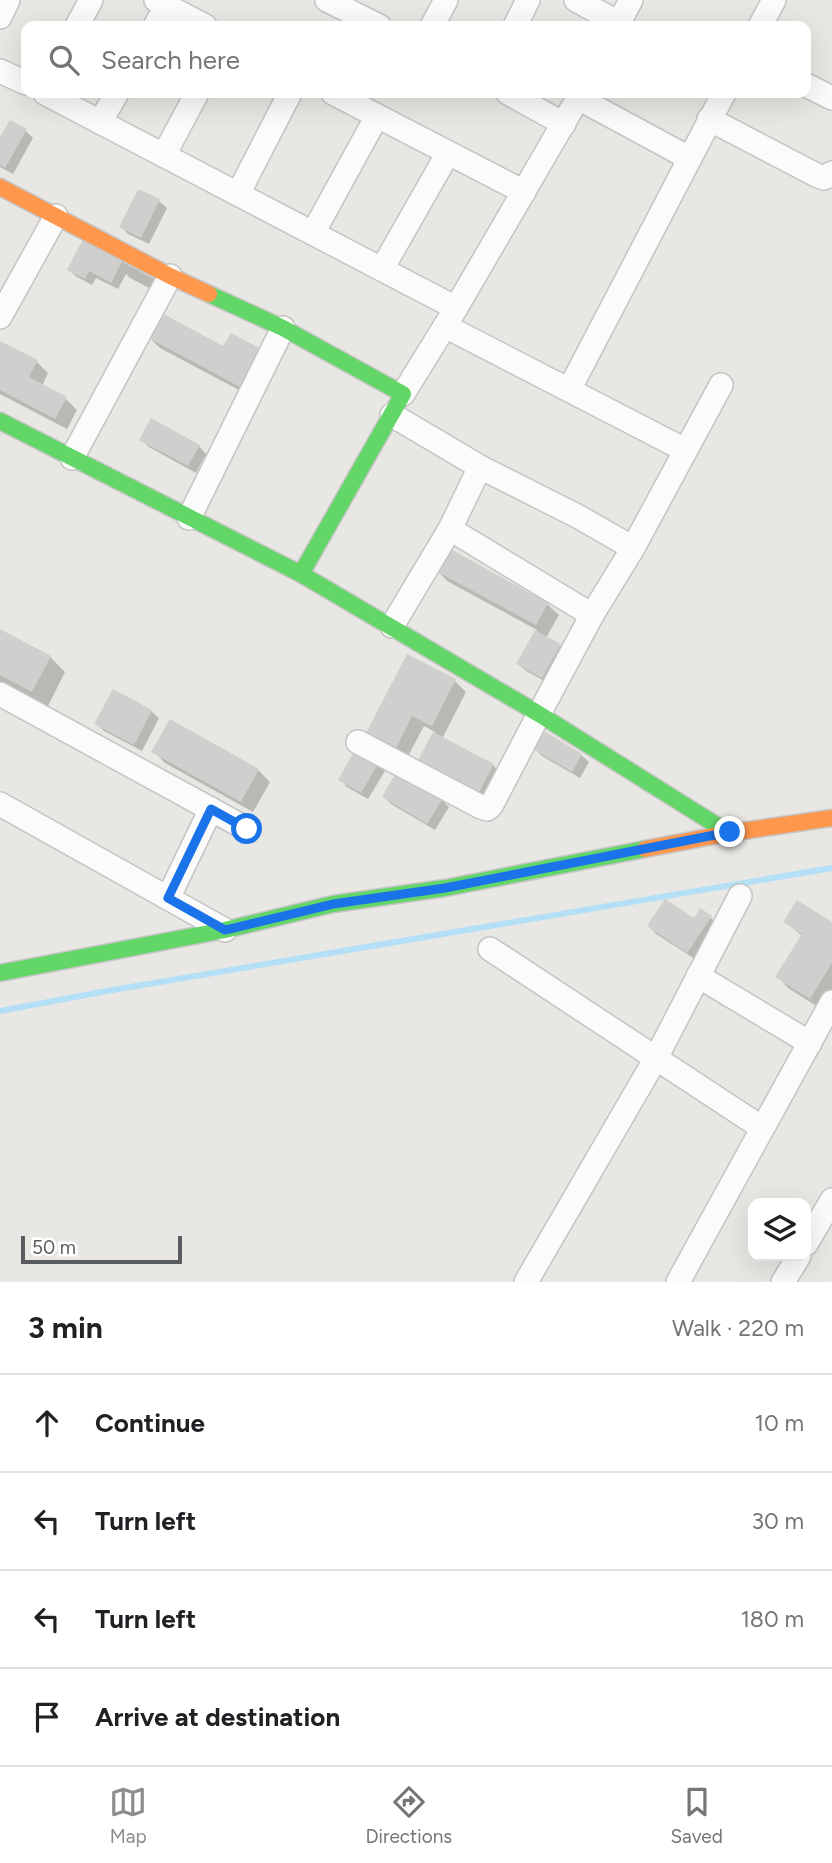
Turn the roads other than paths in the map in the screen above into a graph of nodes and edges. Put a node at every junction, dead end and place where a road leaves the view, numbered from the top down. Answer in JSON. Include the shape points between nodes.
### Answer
{"nodes":[{"id":1,"x":8,"y":0,"type":"edge"},
{"id":2,"x":91,"y":0,"type":"edge"},
{"id":3,"x":327,"y":0,"type":"edge"},
{"id":4,"x":446,"y":0,"type":"edge"},
{"id":5,"x":528,"y":0,"type":"edge"},
{"id":6,"x":576,"y":0,"type":"edge"},
{"id":7,"x":631,"y":0,"type":"edge"},
{"id":8,"x":774,"y":0,"type":"edge"},
{"id":9,"x":159,"y":11,"type":"edge"},
{"id":10,"x":368,"y":14,"type":"edge"},
{"id":11,"x":0,"y":17,"type":"edge"},
{"id":12,"x":80,"y":21,"type":"edge"},
{"id":13,"x":190,"y":21,"type":"edge"},
{"id":14,"x":435,"y":21,"type":"edge"},
{"id":15,"x":518,"y":21,"type":"edge"},
{"id":16,"x":611,"y":21,"type":"edge"},
{"id":17,"x":620,"y":21,"type":"edge"},
{"id":18,"x":763,"y":21,"type":"edge"},
{"id":19,"x":0,"y":71,"type":"edge"},
{"id":20,"x":21,"y":81,"type":"edge"},
{"id":21,"x":811,"y":88,"type":"edge"},
{"id":22,"x":55,"y":98,"type":"edge"},
{"id":23,"x":114,"y":98,"type":"edge"},
{"id":24,"x":194,"y":98,"type":"edge"},
{"id":25,"x":287,"y":98,"type":"edge"},
{"id":26,"x":343,"y":98,"type":"edge"},
{"id":27,"x":517,"y":98,"type":"edge"},
{"id":28,"x":577,"y":98,"type":"edge"},
{"id":29,"x":584,"y":98,"type":"edge"},
{"id":30,"x":721,"y":98,"type":"edge"},
{"id":31,"x":832,"y":98,"type":"edge"},
{"id":32,"x":377,"y":116,"type":"junction"},
{"id":33,"x":709,"y":119,"type":"junction"},
{"id":34,"x":100,"y":122,"type":"junction"},
{"id":35,"x":564,"y":124,"type":"junction"},
{"id":36,"x":449,"y":153,"type":"junction"},
{"id":37,"x":164,"y":155,"type":"junction"},
{"id":38,"x":690,"y":158,"type":"junction"},
{"id":39,"x":832,"y":173,"type":"edge"},
{"id":40,"x":0,"y":187,"type":"edge"},
{"id":41,"x":524,"y":192,"type":"junction"},
{"id":42,"x":238,"y":194,"type":"junction"},
{"id":43,"x":56,"y":216,"type":"junction"},
{"id":44,"x":313,"y":233,"type":"junction"},
{"id":45,"x":382,"y":270,"type":"junction"},
{"id":46,"x":170,"y":276,"type":"junction"},
{"id":47,"x":0,"y":317,"type":"edge"},
{"id":48,"x":451,"y":317,"type":"junction"},
{"id":49,"x":284,"y":328,"type":"junction"},
{"id":50,"x":721,"y":385,"type":"dead end"},
{"id":51,"x":569,"y":390,"type":"junction"},
{"id":52,"x":398,"y":405,"type":"junction"},
{"id":53,"x":0,"y":421,"type":"edge"},
{"id":54,"x":685,"y":450,"type":"junction"},
{"id":55,"x":72,"y":458,"type":"junction"},
{"id":56,"x":480,"y":467,"type":"junction"},
{"id":57,"x":189,"y":519,"type":"junction"},
{"id":58,"x":450,"y":529,"type":"junction"},
{"id":59,"x":633,"y":548,"type":"junction"},
{"id":60,"x":301,"y":574,"type":"junction"},
{"id":61,"x":592,"y":615,"type":"junction"},
{"id":62,"x":392,"y":626,"type":"junction"},
{"id":63,"x":0,"y":694,"type":"edge"},
{"id":64,"x":538,"y":714,"type":"junction"},
{"id":65,"x":358,"y":742,"type":"dead end"},
{"id":66,"x":0,"y":804,"type":"edge"},
{"id":67,"x":211,"y":809,"type":"junction"},
{"id":68,"x":832,"y":818,"type":"edge"},
{"id":69,"x":247,"y":829,"type":"dead end"},
{"id":70,"x":730,"y":832,"type":"junction"},
{"id":71,"x":740,"y":896,"type":"dead end"},
{"id":72,"x":168,"y":898,"type":"junction"},
{"id":73,"x":225,"y":930,"type":"junction"},
{"id":74,"x":489,"y":949,"type":"dead end"},
{"id":75,"x":6,"y":968,"type":"edge"},
{"id":76,"x":698,"y":976,"type":"junction"},
{"id":77,"x":832,"y":1002,"type":"edge"},
{"id":78,"x":810,"y":1043,"type":"junction"},
{"id":79,"x":656,"y":1058,"type":"junction"},
{"id":80,"x":762,"y":1128,"type":"junction"},
{"id":81,"x":832,"y":1200,"type":"edge"},
{"id":82,"x":811,"y":1236,"type":"edge"},
{"id":83,"x":796,"y":1261,"type":"edge"},
{"id":84,"x":526,"y":1282,"type":"edge"},
{"id":85,"x":678,"y":1282,"type":"edge"},
{"id":86,"x":783,"y":1282,"type":"edge"}],
"edges":[{"from":1,"to":11,"type":"street"},
{"from":2,"to":12,"type":"street"},
{"from":3,"to":10,"type":"street"},
{"from":4,"to":14,"type":"street"},
{"from":5,"to":15,"type":"street"},
{"from":6,"to":16,"type":"street"},
{"from":7,"to":17,"type":"street"},
{"from":8,"to":18,"type":"street"},
{"from":9,"to":13,"type":"street"},
{"from":19,"to":20,"type":"street"},
{"from":21,"to":31,"type":"street"},
{"from":22,"to":34,"type":"street"},
{"from":23,"to":34,"type":"street"},
{"from":24,"to":37,"type":"street"},
{"from":25,"to":42,"type":"street"},
{"from":26,"to":32,"type":"street"},
{"from":27,"to":35,"type":"street"},
{"from":28,"to":35,"type":"street"},
{"from":29,"to":38,"type":"street"},
{"from":30,"to":33,"type":"street"},
{"from":32,"to":36,"type":"street"},
{"from":32,"to":44,"type":"street"},
{"from":33,"to":38,"type":"street"},
{"from":33,"to":39,"type":"street","via":[[818,176]]},
{"from":34,"to":37,"type":"street"},
{"from":35,"to":41,"type":"street"},
{"from":36,"to":41,"type":"street"},
{"from":36,"to":45,"type":"street"},
{"from":37,"to":42,"type":"street"},
{"from":38,"to":51,"type":"street"},
{"from":40,"to":43,"type":"street"},
{"from":41,"to":48,"type":"street"},
{"from":42,"to":44,"type":"street"},
{"from":43,"to":46,"type":"street"},
{"from":43,"to":47,"type":"street"},
{"from":44,"to":45,"type":"street"},
{"from":45,"to":48,"type":"street"},
{"from":46,"to":49,"type":"street"},
{"from":46,"to":55,"type":"street"},
{"from":48,"to":51,"type":"street"},
{"from":48,"to":52,"type":"street"},
{"from":49,"to":52,"type":"street"},
{"from":49,"to":57,"type":"street"},
{"from":50,"to":54,"type":"street"},
{"from":51,"to":54,"type":"street"},
{"from":52,"to":56,"type":"street"},
{"from":52,"to":60,"type":"street"},
{"from":53,"to":55,"type":"street"},
{"from":54,"to":59,"type":"street"},
{"from":55,"to":57,"type":"street"},
{"from":56,"to":58,"type":"street"},
{"from":56,"to":59,"type":"street"},
{"from":57,"to":60,"type":"street"},
{"from":58,"to":61,"type":"street"},
{"from":58,"to":62,"type":"street"},
{"from":59,"to":61,"type":"street"},
{"from":60,"to":62,"type":"street"},
{"from":61,"to":64,"type":"street"},
{"from":62,"to":64,"type":"street"},
{"from":63,"to":67,"type":"street"},
{"from":64,"to":65,"type":"street","via":[[495,801],[486,809]]},
{"from":64,"to":70,"type":"street"},
{"from":66,"to":72,"type":"street"},
{"from":67,"to":69,"type":"street"},
{"from":67,"to":72,"type":"street"},
{"from":68,"to":70,"type":"street"},
{"from":70,"to":73,"type":"street","via":[[445,888],[333,904]]},
{"from":71,"to":76,"type":"street"},
{"from":72,"to":73,"type":"street"},
{"from":73,"to":75,"type":"street"},
{"from":74,"to":79,"type":"street"},
{"from":76,"to":78,"type":"street"},
{"from":76,"to":79,"type":"street"},
{"from":77,"to":78,"type":"street"},
{"from":78,"to":80,"type":"street"},
{"from":79,"to":80,"type":"street"},
{"from":79,"to":84,"type":"street"},
{"from":80,"to":85,"type":"street"},
{"from":81,"to":82,"type":"street"},
{"from":83,"to":86,"type":"street"}]}
